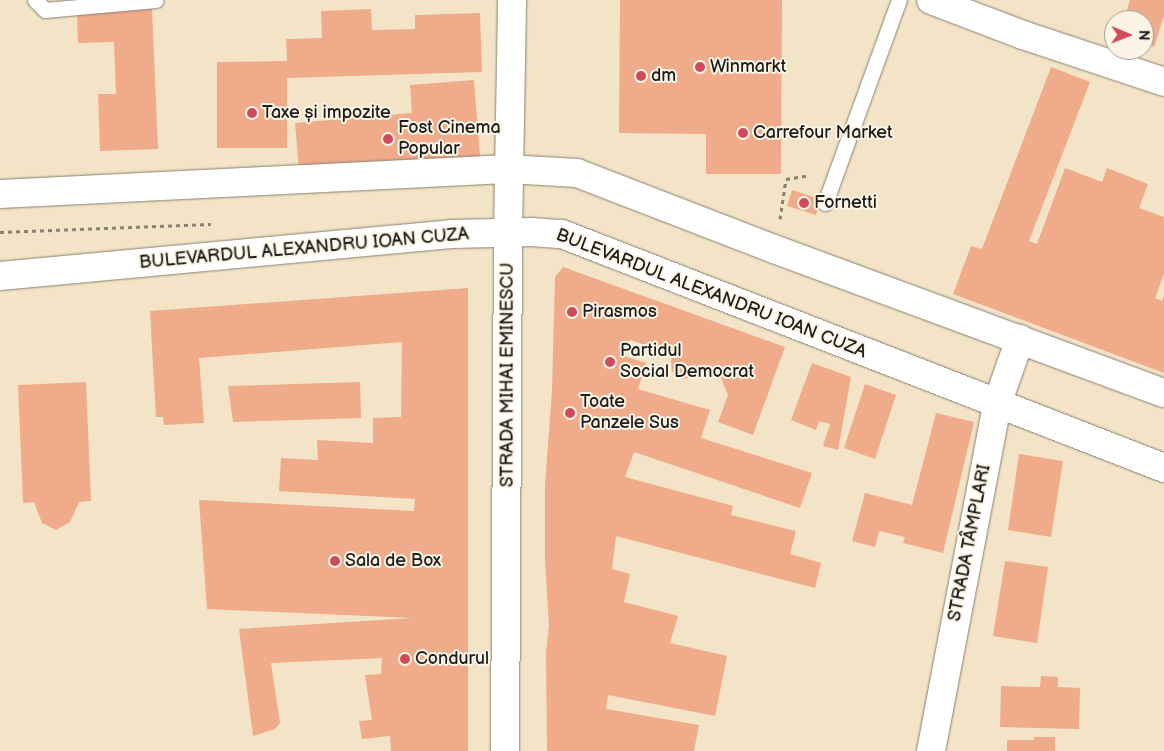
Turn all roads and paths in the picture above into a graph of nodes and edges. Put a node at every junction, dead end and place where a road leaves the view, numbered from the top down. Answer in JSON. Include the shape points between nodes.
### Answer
{"nodes":[{"id":1,"x":35,"y":0,"type":"edge"},
{"id":2,"x":156,"y":0,"type":"edge"},
{"id":3,"x":512,"y":0,"type":"edge"},
{"id":4,"x":898,"y":0,"type":"edge"},
{"id":5,"x":931,"y":0,"type":"edge"},
{"id":6,"x":1164,"y":82,"type":"edge"},
{"id":7,"x":508,"y":169,"type":"junction"},
{"id":8,"x":838,"y":170,"type":"junction"},
{"id":9,"x":0,"y":194,"type":"edge"},
{"id":10,"x":825,"y":203,"type":"dead end"},
{"id":11,"x":214,"y":224,"type":"dead end"},
{"id":12,"x":0,"y":232,"type":"edge"},
{"id":13,"x":508,"y":232,"type":"junction"},
{"id":14,"x":774,"y":249,"type":"junction"},
{"id":15,"x":0,"y":276,"type":"edge"},
{"id":16,"x":1020,"y":339,"type":"junction"},
{"id":17,"x":1164,"y":392,"type":"edge"},
{"id":18,"x":997,"y":404,"type":"junction"},
{"id":19,"x":1164,"y":468,"type":"edge"},
{"id":20,"x":505,"y":751,"type":"edge"},
{"id":21,"x":931,"y":751,"type":"edge"}],
"edges":[{"from":1,"to":2,"type":"lane","via":[[45,10]]},
{"from":3,"to":7,"type":"main road","name":"STRADA MIHAI EMINESCU"},
{"from":4,"to":8,"type":"lane"},
{"from":5,"to":6,"type":"main road"},
{"from":7,"to":9,"type":"main road"},
{"from":7,"to":13,"type":"main road","name":"STRADA MIHAI EMINESCU"},
{"from":7,"to":14,"type":"main road","via":[[585,175]]},
{"from":8,"to":10,"type":"lane"},
{"from":8,"to":14,"type":"path","via":[[786,179]]},
{"from":11,"to":12,"type":"path"},
{"from":13,"to":15,"type":"main road","name":"BULEVARDUL ALEXANDRU IOAN CUZA","via":[[450,234]]},
{"from":13,"to":18,"type":"main road","name":"BULEVARDUL ALEXANDRU IOAN CUZA","via":[[562,234]]},
{"from":13,"to":20,"type":"main road","name":"STRADA MIHAI EMINESCU"},
{"from":14,"to":16,"type":"main road"},
{"from":16,"to":17,"type":"main road"},
{"from":16,"to":18,"type":"main road","name":"STRADA TÂMPLARI"},
{"from":18,"to":19,"type":"main road","name":"BULEVARDUL ALEXANDRU IOAN CUZA"},
{"from":18,"to":21,"type":"main road","name":"STRADA TÂMPLARI"}]}
